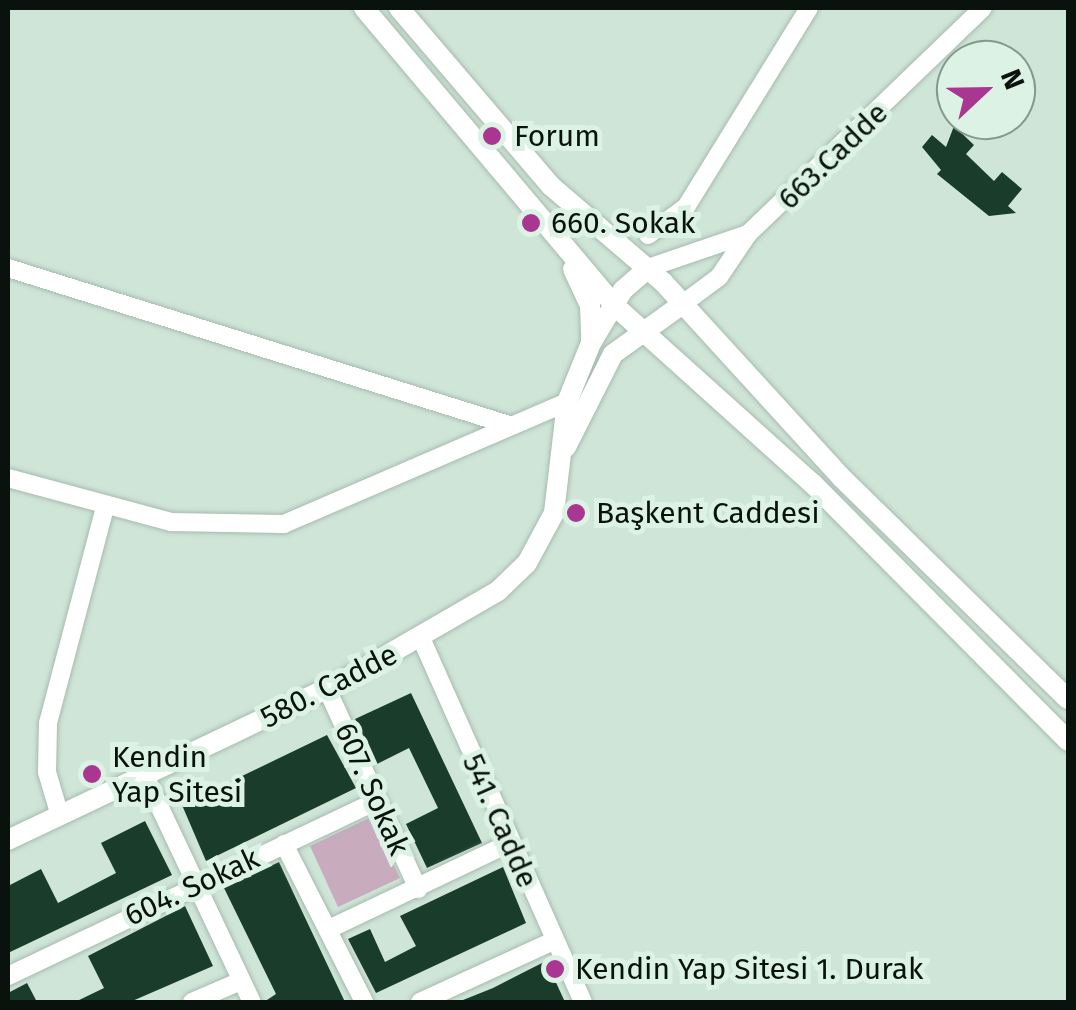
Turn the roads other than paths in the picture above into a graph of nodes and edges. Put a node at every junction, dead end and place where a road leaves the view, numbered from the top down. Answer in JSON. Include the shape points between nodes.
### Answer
{"nodes":[{"id":1,"x":364,"y":8,"type":"edge"},
{"id":2,"x":399,"y":8,"type":"edge"},
{"id":3,"x":809,"y":8,"type":"edge"},
{"id":4,"x":983,"y":8,"type":"edge"},
{"id":5,"x":748,"y":234,"type":"junction"},
{"id":6,"x":648,"y":236,"type":"dead end"},
{"id":7,"x":556,"y":237,"type":"junction"},
{"id":8,"x":8,"y":268,"type":"edge"},
{"id":9,"x":648,"y":268,"type":"junction"},
{"id":10,"x":684,"y":303,"type":"junction"},
{"id":11,"x":614,"y":305,"type":"junction"},
{"id":12,"x":646,"y":334,"type":"junction"},
{"id":13,"x":591,"y":343,"type":"junction"},
{"id":14,"x":567,"y":402,"type":"junction"},
{"id":15,"x":509,"y":425,"type":"junction"},
{"id":16,"x":566,"y":448,"type":"junction"},
{"id":17,"x":8,"y":478,"type":"edge"},
{"id":18,"x":105,"y":508,"type":"junction"},
{"id":19,"x":421,"y":638,"type":"junction"},
{"id":20,"x":327,"y":689,"type":"junction"},
{"id":21,"x":1068,"y":699,"type":"edge"},
{"id":22,"x":1068,"y":742,"type":"edge"},
{"id":23,"x":145,"y":776,"type":"junction"},
{"id":24,"x":378,"y":800,"type":"junction"},
{"id":25,"x":60,"y":816,"type":"junction"},
{"id":26,"x":8,"y":840,"type":"edge"},
{"id":27,"x":284,"y":844,"type":"junction"},
{"id":28,"x":510,"y":844,"type":"junction"},
{"id":29,"x":196,"y":884,"type":"junction"},
{"id":30,"x":418,"y":889,"type":"junction"},
{"id":31,"x":329,"y":929,"type":"junction"},
{"id":32,"x":553,"y":941,"type":"junction"},
{"id":33,"x":8,"y":976,"type":"edge"},
{"id":34,"x":241,"y":980,"type":"junction"},
{"id":35,"x":192,"y":1002,"type":"edge"},
{"id":36,"x":252,"y":1002,"type":"edge"},
{"id":37,"x":364,"y":1002,"type":"edge"},
{"id":38,"x":420,"y":1002,"type":"edge"},
{"id":39,"x":583,"y":1002,"type":"edge"}],
"edges":[{"from":1,"to":7,"type":"main road"},
{"from":2,"to":9,"type":"main road","via":[[551,186]]},
{"from":3,"to":6,"type":"street","via":[[686,207]]},
{"from":4,"to":5,"type":"street","name":"663.Cadde"},
{"from":5,"to":9,"type":"street"},
{"from":5,"to":10,"type":"street","name":"663.Cadde","via":[[729,267]]},
{"from":7,"to":11,"type":"main road"},
{"from":7,"to":13,"type":"main road","via":[[590,305]]},
{"from":8,"to":15,"type":"street"},
{"from":9,"to":10,"type":"main road"},
{"from":9,"to":11,"type":"main road"},
{"from":10,"to":12,"type":"main road"},
{"from":10,"to":21,"type":"main road","via":[[842,478]]},
{"from":11,"to":12,"type":"main road"},
{"from":11,"to":13,"type":"main road"},
{"from":12,"to":16,"type":"main road","via":[[602,368]]},
{"from":12,"to":22,"type":"main road","via":[[813,484]]},
{"from":13,"to":14,"type":"main road"},
{"from":14,"to":15,"type":"street"},
{"from":14,"to":16,"type":"main road"},
{"from":15,"to":18,"type":"street","via":[[284,524],[208,526]]},
{"from":16,"to":19,"type":"main road","name":"580. Cadde","via":[[554,513],[527,563],[498,592]]},
{"from":17,"to":18,"type":"street"},
{"from":18,"to":25,"type":"street","via":[[48,722],[47,772]]},
{"from":19,"to":20,"type":"main road","name":"580. Cadde"},
{"from":19,"to":28,"type":"street","name":"541. Cadde"},
{"from":20,"to":23,"type":"main road","name":"580. Cadde"},
{"from":20,"to":24,"type":"street","name":"607. Sokak"},
{"from":23,"to":25,"type":"main road","name":"580. Cadde"},
{"from":23,"to":29,"type":"street"},
{"from":24,"to":27,"type":"street","name":"604. Sokak"},
{"from":24,"to":30,"type":"street","name":"607. Sokak"},
{"from":25,"to":26,"type":"main road","name":"580. Cadde"},
{"from":27,"to":29,"type":"street","name":"604. Sokak"},
{"from":27,"to":31,"type":"street"},
{"from":28,"to":30,"type":"street"},
{"from":28,"to":32,"type":"street","name":"541. Cadde"},
{"from":29,"to":33,"type":"street","name":"604. Sokak"},
{"from":29,"to":34,"type":"street"},
{"from":30,"to":31,"type":"street"},
{"from":31,"to":37,"type":"street"},
{"from":32,"to":38,"type":"street"},
{"from":32,"to":39,"type":"street","name":"541. Cadde"},
{"from":34,"to":35,"type":"street"},
{"from":34,"to":36,"type":"street"}]}
